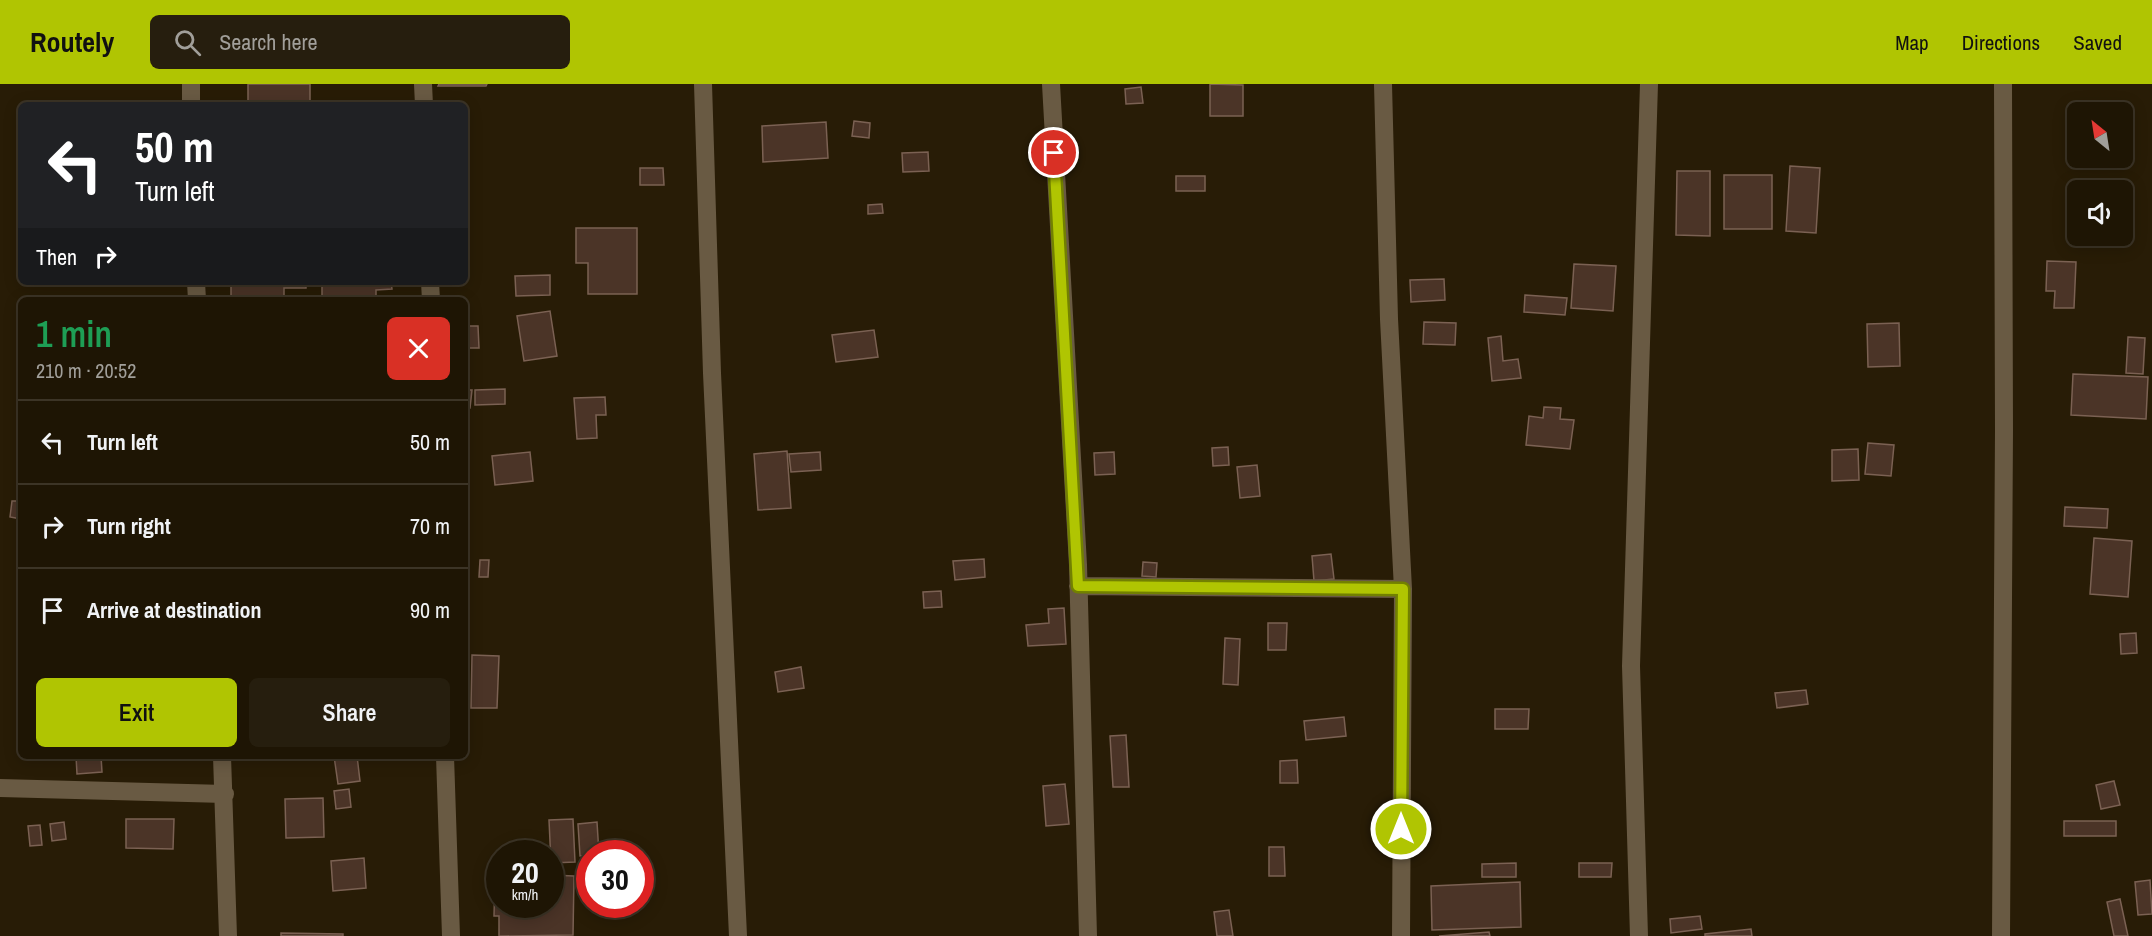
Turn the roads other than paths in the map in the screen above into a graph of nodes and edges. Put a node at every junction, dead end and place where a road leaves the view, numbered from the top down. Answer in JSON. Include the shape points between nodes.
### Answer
{"nodes":[{"id":1,"x":191,"y":84,"type":"edge"},
{"id":2,"x":423,"y":84,"type":"edge"},
{"id":3,"x":703,"y":84,"type":"edge"},
{"id":4,"x":1051,"y":84,"type":"edge"},
{"id":5,"x":1383,"y":84,"type":"edge"},
{"id":6,"x":1649,"y":84,"type":"edge"},
{"id":7,"x":2002,"y":84,"type":"edge"},
{"id":8,"x":191,"y":102,"type":"edge"},
{"id":9,"x":424,"y":102,"type":"edge"},
{"id":10,"x":1078,"y":586,"type":"junction"},
{"id":11,"x":1403,"y":589,"type":"junction"},
{"id":12,"x":222,"y":759,"type":"edge"},
{"id":13,"x":445,"y":759,"type":"edge"},
{"id":14,"x":0,"y":788,"type":"edge"},
{"id":15,"x":225,"y":794,"type":"junction"},
{"id":16,"x":228,"y":936,"type":"edge"},
{"id":17,"x":451,"y":936,"type":"edge"},
{"id":18,"x":738,"y":936,"type":"edge"},
{"id":19,"x":1088,"y":936,"type":"edge"},
{"id":20,"x":1401,"y":936,"type":"edge"},
{"id":21,"x":1639,"y":936,"type":"edge"},
{"id":22,"x":2001,"y":936,"type":"edge"}],
"edges":[{"from":1,"to":8,"type":"street"},
{"from":2,"to":9,"type":"street"},
{"from":3,"to":18,"type":"street"},
{"from":4,"to":10,"type":"street"},
{"from":5,"to":11,"type":"street","via":[[1389,319]]},
{"from":6,"to":21,"type":"street","via":[[1631,666]]},
{"from":7,"to":22,"type":"street"},
{"from":10,"to":11,"type":"street"},
{"from":10,"to":19,"type":"street"},
{"from":11,"to":20,"type":"street"},
{"from":12,"to":15,"type":"street"},
{"from":13,"to":17,"type":"street"},
{"from":14,"to":15,"type":"street"},
{"from":15,"to":16,"type":"street"}]}
